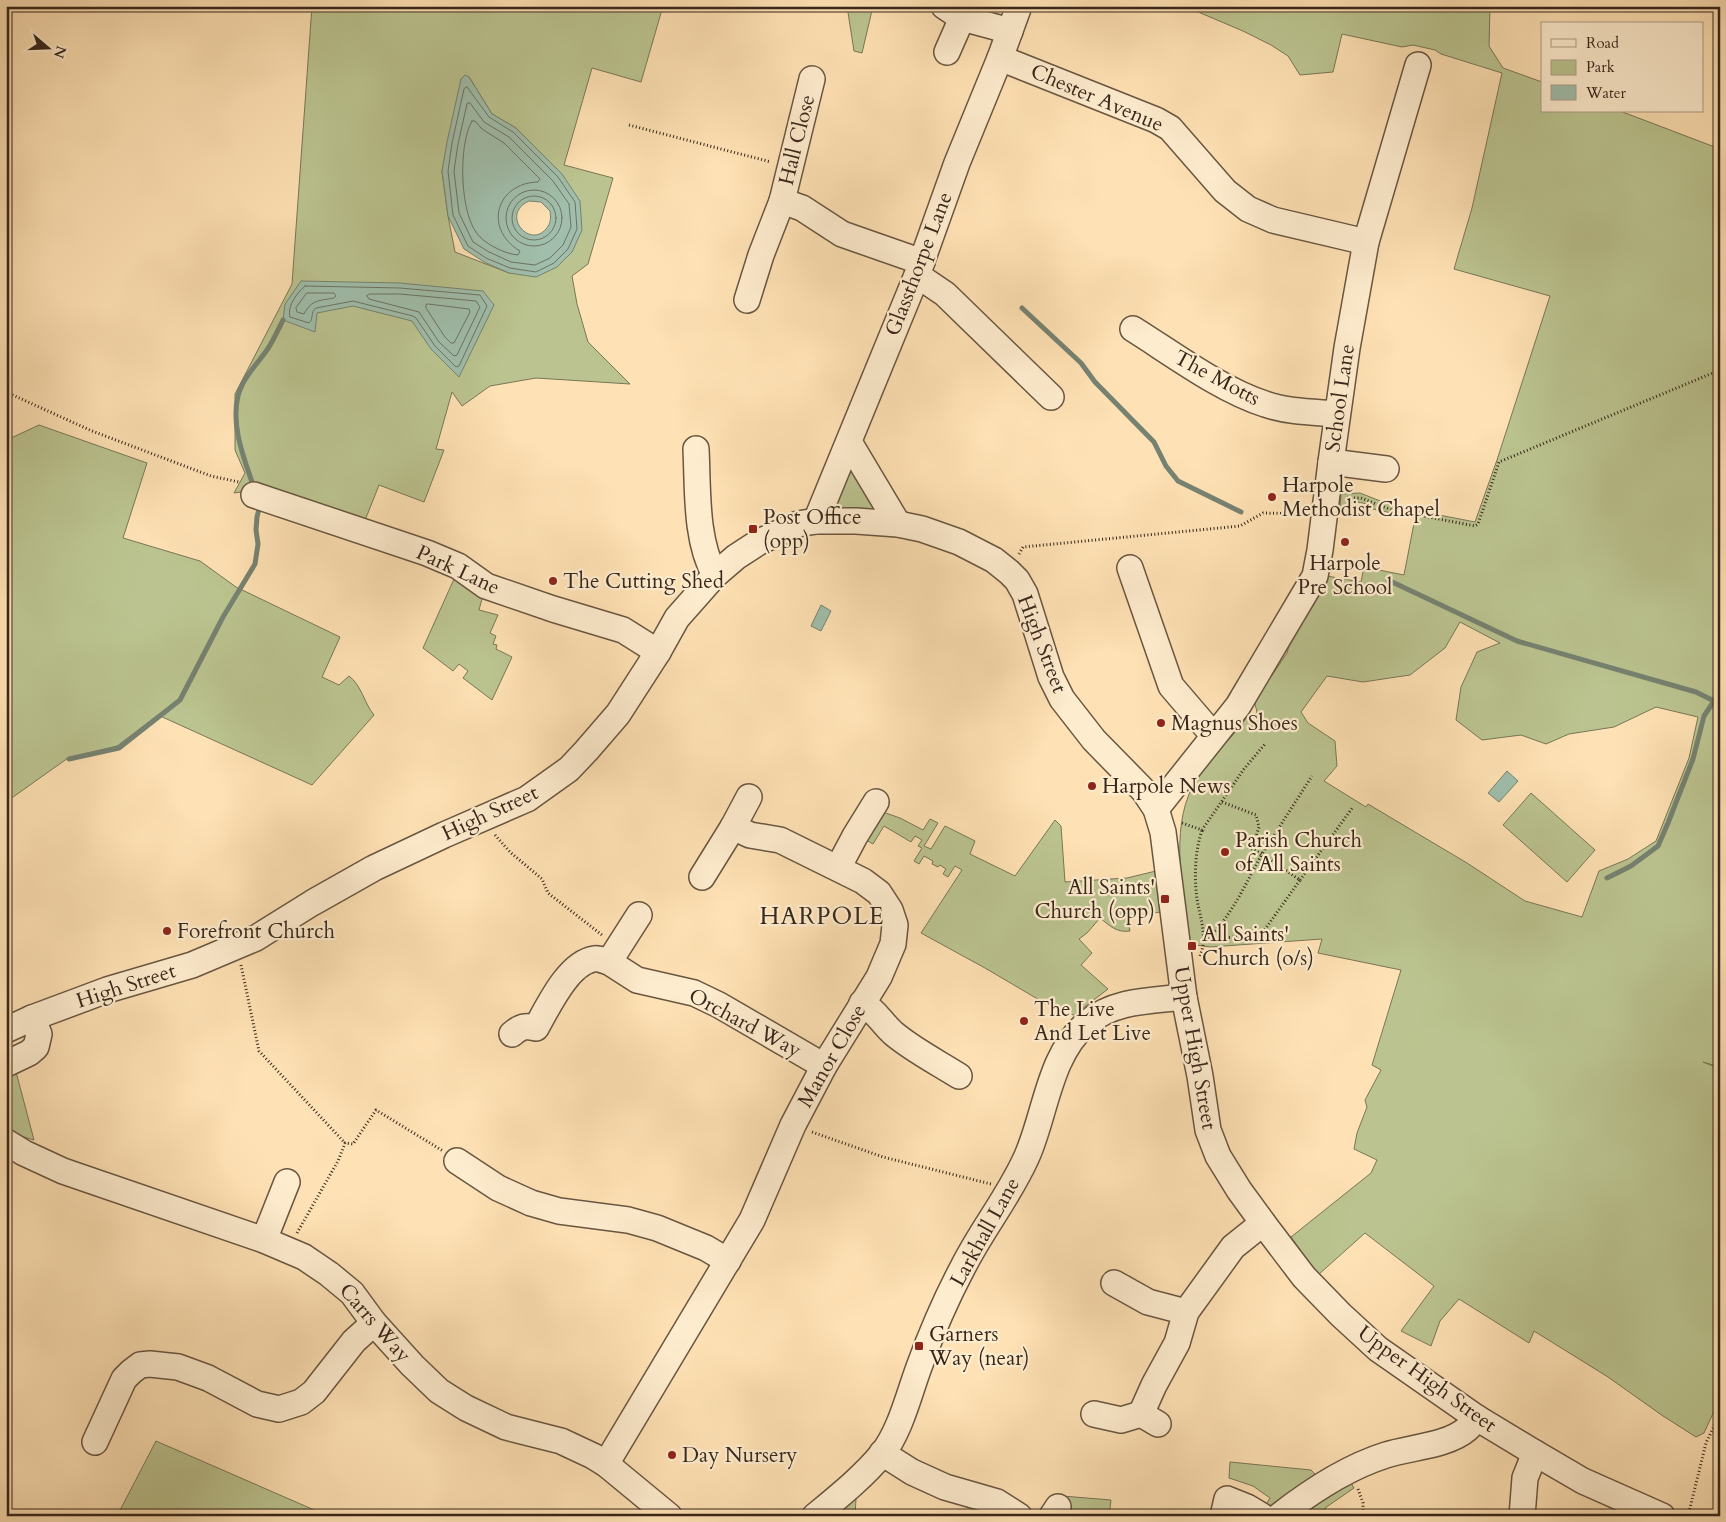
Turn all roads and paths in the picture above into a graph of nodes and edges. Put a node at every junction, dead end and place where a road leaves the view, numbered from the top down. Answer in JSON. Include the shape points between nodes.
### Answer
{"nodes":[{"id":1,"x":1019,"y":6,"type":"edge"},
{"id":2,"x":953,"y":12,"type":"edge"},
{"id":3,"x":1010,"y":31,"type":"junction"},
{"id":4,"x":947,"y":52,"type":"dead end"},
{"id":5,"x":1000,"y":58,"type":"junction"},
{"id":6,"x":1418,"y":65,"type":"dead end"},
{"id":7,"x":812,"y":79,"type":"dead end"},
{"id":8,"x":629,"y":125,"type":"dead end"},
{"id":9,"x":790,"y":167,"type":"junction"},
{"id":10,"x":782,"y":201,"type":"junction"},
{"id":11,"x":1366,"y":242,"type":"junction"},
{"id":12,"x":919,"y":269,"type":"junction"},
{"id":13,"x":747,"y":300,"type":"dead end"},
{"id":14,"x":1133,"y":329,"type":"dead end"},
{"id":15,"x":1720,"y":370,"type":"edge"},
{"id":16,"x":6,"y":392,"type":"edge"},
{"id":17,"x":1051,"y":396,"type":"dead end"},
{"id":18,"x":1337,"y":414,"type":"junction"},
{"id":19,"x":849,"y":442,"type":"junction"},
{"id":20,"x":696,"y":449,"type":"dead end"},
{"id":21,"x":1330,"y":462,"type":"junction"},
{"id":22,"x":1386,"y":469,"type":"dead end"},
{"id":23,"x":254,"y":495,"type":"joint"},
{"id":24,"x":1325,"y":506,"type":"junction"},
{"id":25,"x":816,"y":520,"type":"junction"},
{"id":26,"x":898,"y":524,"type":"junction"},
{"id":27,"x":1130,"y":568,"type":"dead end"},
{"id":28,"x":1009,"y":572,"type":"junction"},
{"id":29,"x":715,"y":575,"type":"junction"},
{"id":30,"x":658,"y":652,"type":"junction"},
{"id":31,"x":1214,"y":735,"type":"junction"},
{"id":32,"x":1265,"y":744,"type":"dead end"},
{"id":33,"x":1312,"y":776,"type":"dead end"},
{"id":34,"x":749,"y":797,"type":"dead end"},
{"id":35,"x":876,"y":802,"type":"dead end"},
{"id":36,"x":1222,"y":802,"type":"junction"},
{"id":37,"x":1352,"y":807,"type":"dead end"},
{"id":38,"x":1156,"y":808,"type":"junction"},
{"id":39,"x":482,"y":819,"type":"junction"},
{"id":40,"x":1182,"y":823,"type":"dead end"},
{"id":41,"x":733,"y":827,"type":"junction"},
{"id":42,"x":1203,"y":830,"type":"junction"},
{"id":43,"x":1262,"y":854,"type":"junction"},
{"id":44,"x":838,"y":868,"type":"junction"},
{"id":45,"x":702,"y":877,"type":"dead end"},
{"id":46,"x":1300,"y":880,"type":"junction"},
{"id":47,"x":639,"y":915,"type":"dead end"},
{"id":48,"x":1204,"y":934,"type":"dead end"},
{"id":49,"x":1208,"y":939,"type":"junction"},
{"id":50,"x":1204,"y":943,"type":"dead end"},
{"id":51,"x":237,"y":946,"type":"junction"},
{"id":52,"x":614,"y":955,"type":"junction"},
{"id":53,"x":1184,"y":997,"type":"junction"},
{"id":54,"x":862,"y":1003,"type":"junction"},
{"id":55,"x":32,"y":1018,"type":"junction"},
{"id":56,"x":535,"y":1026,"type":"dead end"},
{"id":57,"x":6,"y":1030,"type":"edge"},
{"id":58,"x":6,"y":1064,"type":"edge"},
{"id":59,"x":824,"y":1066,"type":"junction"},
{"id":60,"x":959,"y":1076,"type":"dead end"},
{"id":61,"x":793,"y":1125,"type":"junction"},
{"id":62,"x":6,"y":1142,"type":"edge"},
{"id":63,"x":345,"y":1143,"type":"junction"},
{"id":64,"x":457,"y":1161,"type":"joint"},
{"id":65,"x":287,"y":1182,"type":"dead end"},
{"id":66,"x":1008,"y":1190,"type":"junction"},
{"id":67,"x":1263,"y":1223,"type":"junction"},
{"id":68,"x":264,"y":1240,"type":"junction"},
{"id":69,"x":288,"y":1249,"type":"junction"},
{"id":70,"x":728,"y":1261,"type":"junction"},
{"id":71,"x":1114,"y":1283,"type":"dead end"},
{"id":72,"x":1186,"y":1312,"type":"junction"},
{"id":73,"x":374,"y":1323,"type":"junction"},
{"id":74,"x":1094,"y":1414,"type":"dead end"},
{"id":75,"x":1720,"y":1414,"type":"edge"},
{"id":76,"x":1477,"y":1418,"type":"junction"},
{"id":77,"x":94,"y":1442,"type":"dead end"},
{"id":78,"x":882,"y":1453,"type":"junction"},
{"id":79,"x":1535,"y":1453,"type":"junction"},
{"id":80,"x":606,"y":1464,"type":"junction"},
{"id":81,"x":1350,"y":1470,"type":"junction"},
{"id":82,"x":1224,"y":1512,"type":"dead end"},
{"id":83,"x":669,"y":1516,"type":"edge"},
{"id":84,"x":815,"y":1516,"type":"edge"},
{"id":85,"x":1019,"y":1516,"type":"edge"},
{"id":86,"x":1262,"y":1516,"type":"edge"},
{"id":87,"x":1279,"y":1516,"type":"edge"},
{"id":88,"x":1363,"y":1516,"type":"edge"},
{"id":89,"x":1522,"y":1516,"type":"edge"},
{"id":90,"x":1662,"y":1516,"type":"edge"},
{"id":91,"x":1688,"y":1516,"type":"edge"}],
"edges":[{"from":1,"to":3,"type":"street","name":"Glassthorpe Lane"},
{"from":2,"to":3,"type":"street"},
{"from":2,"to":4,"type":"street"},
{"from":3,"to":5,"type":"street","name":"Glassthorpe Lane"},
{"from":5,"to":11,"type":"street","name":"Chester Avenue","via":[[1170,128],[1225,191],[1248,209],[1273,220]]},
{"from":5,"to":12,"type":"street","name":"Glassthorpe Lane","via":[[957,163]]},
{"from":6,"to":11,"type":"street","name":"School Lane"},
{"from":7,"to":9,"type":"street","name":"Hall Close"},
{"from":8,"to":9,"type":"path"},
{"from":9,"to":10,"type":"street","name":"Hall Close"},
{"from":10,"to":12,"type":"street","name":"Hall Close","via":[[802,208],[842,234]]},
{"from":10,"to":13,"type":"street","name":"Hall Close","via":[[760,255]]},
{"from":11,"to":18,"type":"street","name":"School Lane"},
{"from":12,"to":17,"type":"street","name":"Hall Close"},
{"from":12,"to":19,"type":"street","name":"Glassthorpe Lane"},
{"from":14,"to":18,"type":"street","name":"The Motts","via":[[1235,392],[1266,405]]},
{"from":15,"to":24,"type":"path","via":[[1499,462],[1475,526],[1392,510],[1361,498],[1346,498],[1345,503]]},
{"from":16,"to":23,"type":"path","via":[[92,431],[211,476],[241,482]]},
{"from":18,"to":21,"type":"street","name":"School Lane"},
{"from":19,"to":25,"type":"street","name":"Glassthorpe Lane"},
{"from":19,"to":26,"type":"street"},
{"from":20,"to":29,"type":"street","via":[[704,546]]},
{"from":21,"to":22,"type":"street"},
{"from":21,"to":24,"type":"street","name":"School Lane"},
{"from":23,"to":30,"type":"street","name":"Park Lane","via":[[427,553],[458,566],[486,586],[623,630]]},
{"from":24,"to":28,"type":"path","via":[[1312,514],[1263,514],[1240,526],[1023,547]]},
{"from":24,"to":31,"type":"street","name":"School Lane","via":[[1315,576],[1238,706]]},
{"from":25,"to":26,"type":"street","name":"High Street"},
{"from":25,"to":29,"type":"street","name":"High Street","via":[[798,524],[759,542]]},
{"from":26,"to":28,"type":"street","name":"High Street","via":[[959,542],[994,560]]},
{"from":27,"to":31,"type":"street","via":[[1171,686]]},
{"from":28,"to":38,"type":"street","name":"High Street","via":[[1025,594],[1051,677],[1062,699],[1094,740],[1144,791]]},
{"from":29,"to":30,"type":"street","name":"High Street","via":[[677,618]]},
{"from":30,"to":39,"type":"street","name":"High Street","via":[[618,714],[569,769],[527,799]]},
{"from":31,"to":38,"type":"street","name":"School Lane"},
{"from":32,"to":36,"type":"path"},
{"from":33,"to":43,"type":"path"},
{"from":34,"to":41,"type":"street"},
{"from":35,"to":44,"type":"street"},
{"from":36,"to":42,"type":"path"},
{"from":36,"to":43,"type":"path","via":[[1256,816],[1259,828],[1250,848]]},
{"from":37,"to":46,"type":"path"},
{"from":38,"to":53,"type":"street","name":"Upper High Street","via":[[1163,832]]},
{"from":39,"to":51,"type":"street","name":"High Street","via":[[374,868]]},
{"from":39,"to":52,"type":"path","via":[[510,852],[542,879],[548,893]]},
{"from":40,"to":42,"type":"path"},
{"from":41,"to":44,"type":"street","name":"Manor Close","via":[[750,835],[780,840]]},
{"from":41,"to":45,"type":"street"},
{"from":42,"to":48,"type":"path","via":[[1196,868]]},
{"from":43,"to":46,"type":"path"},
{"from":43,"to":49,"type":"path","via":[[1232,908]]},
{"from":44,"to":54,"type":"street","name":"Manor Close","via":[[879,893],[895,925],[886,963]]},
{"from":46,"to":49,"type":"path","via":[[1261,935]]},
{"from":47,"to":52,"type":"street"},
{"from":49,"to":50,"type":"path"},
{"from":51,"to":55,"type":"street","name":"High Street","via":[[192,965],[107,990]]},
{"from":51,"to":63,"type":"path","via":[[259,1051]]},
{"from":52,"to":56,"type":"street","via":[[580,965],[570,974]]},
{"from":52,"to":59,"type":"street","name":"Orchard Way","via":[[637,980],[694,993]]},
{"from":53,"to":66,"type":"street","name":"Larkhall Lane","via":[[1120,1005],[1095,1018],[1075,1036],[1059,1061],[1034,1139]]},
{"from":53,"to":67,"type":"street","name":"Upper High Street","via":[[1208,1130],[1218,1156]]},
{"from":54,"to":59,"type":"street","name":"Manor Close"},
{"from":54,"to":60,"type":"street","via":[[874,1010],[885,1025],[907,1043]]},
{"from":55,"to":57,"type":"street","name":"High Street"},
{"from":55,"to":58,"type":"street","via":[[39,1034],[36,1047]]},
{"from":59,"to":61,"type":"street","name":"Manor Close"},
{"from":61,"to":66,"type":"path","via":[[883,1157],[984,1181]]},
{"from":61,"to":70,"type":"street","name":"Manor Close","via":[[752,1220]]},
{"from":62,"to":68,"type":"street","name":"Carrs Way","via":[[64,1172]]},
{"from":63,"to":64,"type":"path","via":[[353,1144],[376,1110]]},
{"from":63,"to":69,"type":"path"},
{"from":64,"to":70,"type":"street","via":[[498,1188],[531,1203],[657,1228],[706,1248]]},
{"from":65,"to":68,"type":"street"},
{"from":66,"to":78,"type":"street","name":"Larkhall Lane","via":[[963,1267]]},
{"from":67,"to":72,"type":"street","via":[[1233,1247]]},
{"from":67,"to":76,"type":"street","name":"Upper High Street","via":[[1304,1277],[1378,1349]]},
{"from":68,"to":69,"type":"street","name":"Carrs Way"},
{"from":69,"to":73,"type":"street","name":"Carrs Way","via":[[337,1280],[352,1293]]},
{"from":70,"to":80,"type":"street","name":"Manor Close"},
{"from":71,"to":72,"type":"street","via":[[1148,1302]]},
{"from":72,"to":74,"type":"street","via":[[1176,1343],[1154,1385],[1150,1419],[1121,1420]]},
{"from":73,"to":77,"type":"street","via":[[354,1341],[314,1392],[301,1402],[279,1409],[257,1404],[208,1378],[178,1367],[140,1365],[124,1379]]},
{"from":73,"to":80,"type":"street","name":"Carrs Way","via":[[439,1391],[466,1408],[506,1426],[561,1441]]},
{"from":75,"to":91,"type":"path","via":[[1706,1443]]},
{"from":76,"to":79,"type":"street","name":"Upper High Street"},
{"from":76,"to":81,"type":"street","via":[[1452,1438],[1386,1455]]},
{"from":78,"to":84,"type":"street","name":"Larkhall Lane","via":[[848,1489]]},
{"from":78,"to":85,"type":"street","via":[[912,1472],[945,1487],[997,1502]]},
{"from":79,"to":89,"type":"street","via":[[1525,1478]]},
{"from":79,"to":90,"type":"street","name":"Upper High Street"},
{"from":80,"to":83,"type":"street","name":"Carrs Way"},
{"from":81,"to":87,"type":"street","via":[[1296,1502]]},
{"from":81,"to":88,"type":"path","via":[[1363,1503]]},
{"from":82,"to":86,"type":"street","via":[[1228,1499]]}]}
